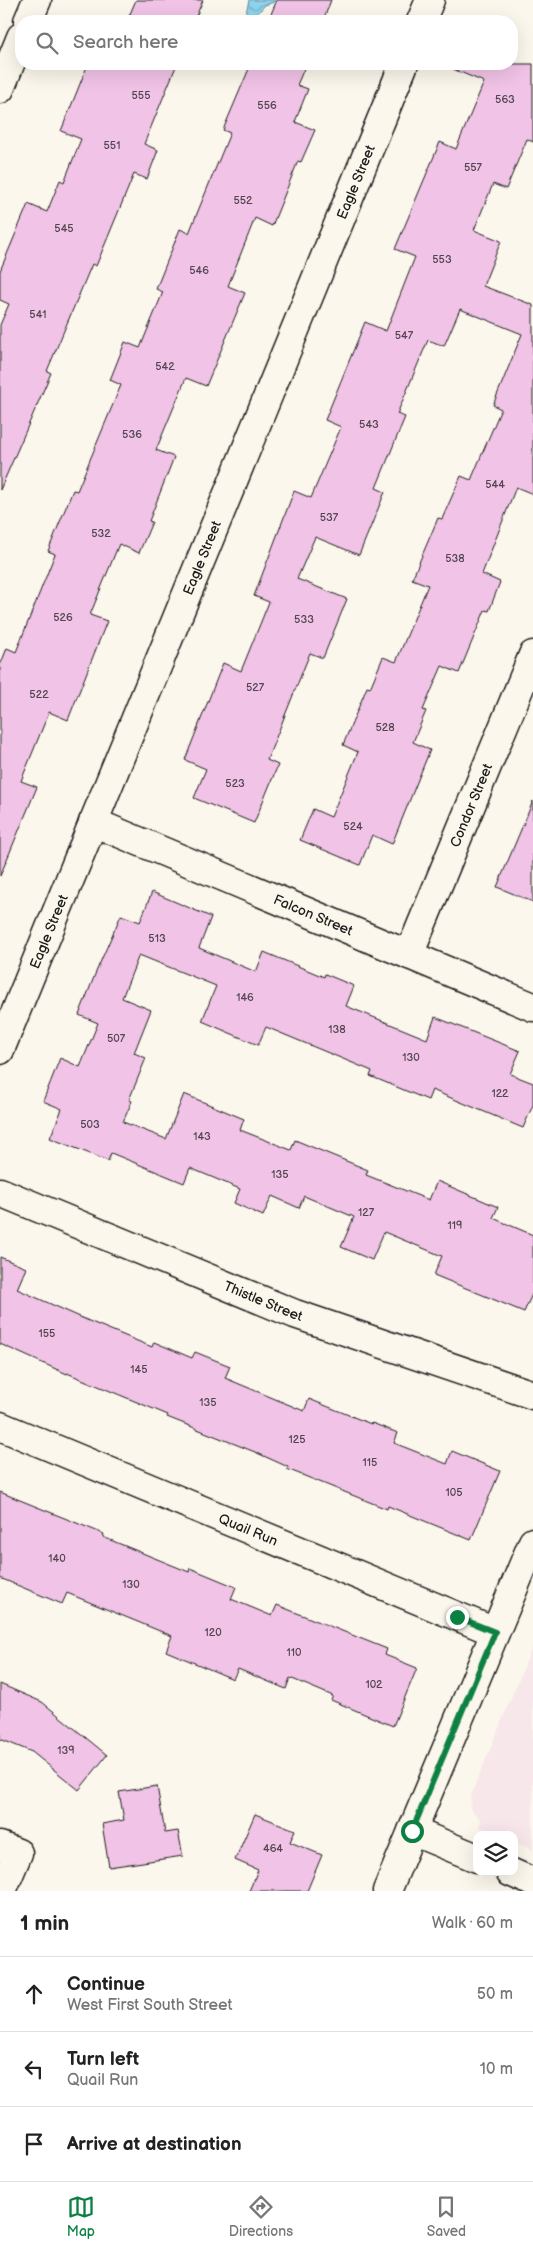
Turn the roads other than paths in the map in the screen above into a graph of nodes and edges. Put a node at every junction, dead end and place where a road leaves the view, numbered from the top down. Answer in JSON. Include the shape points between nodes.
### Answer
{"nodes":[{"id":1,"x":37,"y":0,"type":"edge"},
{"id":2,"x":430,"y":0,"type":"edge"},
{"id":3,"x":31,"y":15,"type":"edge"},
{"id":4,"x":424,"y":15,"type":"edge"},
{"id":5,"x":15,"y":53,"type":"edge"},
{"id":6,"x":402,"y":70,"type":"edge"},
{"id":7,"x":0,"y":89,"type":"edge"},
{"id":8,"x":533,"y":655,"type":"edge"},
{"id":9,"x":93,"y":822,"type":"junction"},
{"id":10,"x":409,"y":954,"type":"junction"},
{"id":11,"x":533,"y":1006,"type":"edge"},
{"id":12,"x":0,"y":1050,"type":"edge"},
{"id":13,"x":0,"y":1192,"type":"edge"},
{"id":14,"x":533,"y":1395,"type":"edge"},
{"id":15,"x":0,"y":1426,"type":"edge"},
{"id":16,"x":533,"y":1542,"type":"edge"},
{"id":17,"x":495,"y":1632,"type":"junction"},
{"id":18,"x":412,"y":1831,"type":"junction"},
{"id":19,"x":9,"y":1850,"type":"edge"},
{"id":20,"x":473,"y":1856,"type":"edge"},
{"id":21,"x":518,"y":1875,"type":"edge"},
{"id":22,"x":533,"y":1882,"type":"edge"},
{"id":23,"x":2,"y":1891,"type":"edge"},
{"id":24,"x":387,"y":1891,"type":"edge"}],
"edges":[{"from":1,"to":3,"type":"street"},
{"from":2,"to":4,"type":"street"},
{"from":5,"to":7,"type":"street"},
{"from":6,"to":9,"type":"street","name":"Eagle Street"},
{"from":8,"to":10,"type":"street","name":"Condor Street"},
{"from":9,"to":10,"type":"street","name":"Falcon Street"},
{"from":9,"to":12,"type":"street","name":"Eagle Street"},
{"from":10,"to":11,"type":"street","name":"Falcon Street"},
{"from":13,"to":14,"type":"street","name":"Thistle Street","via":[[294,1314]]},
{"from":15,"to":17,"type":"street","name":"Quail Run"},
{"from":16,"to":17,"type":"street"},
{"from":17,"to":18,"type":"street"},
{"from":18,"to":20,"type":"street"},
{"from":18,"to":24,"type":"street"},
{"from":19,"to":23,"type":"street"},
{"from":21,"to":22,"type":"street"}]}
